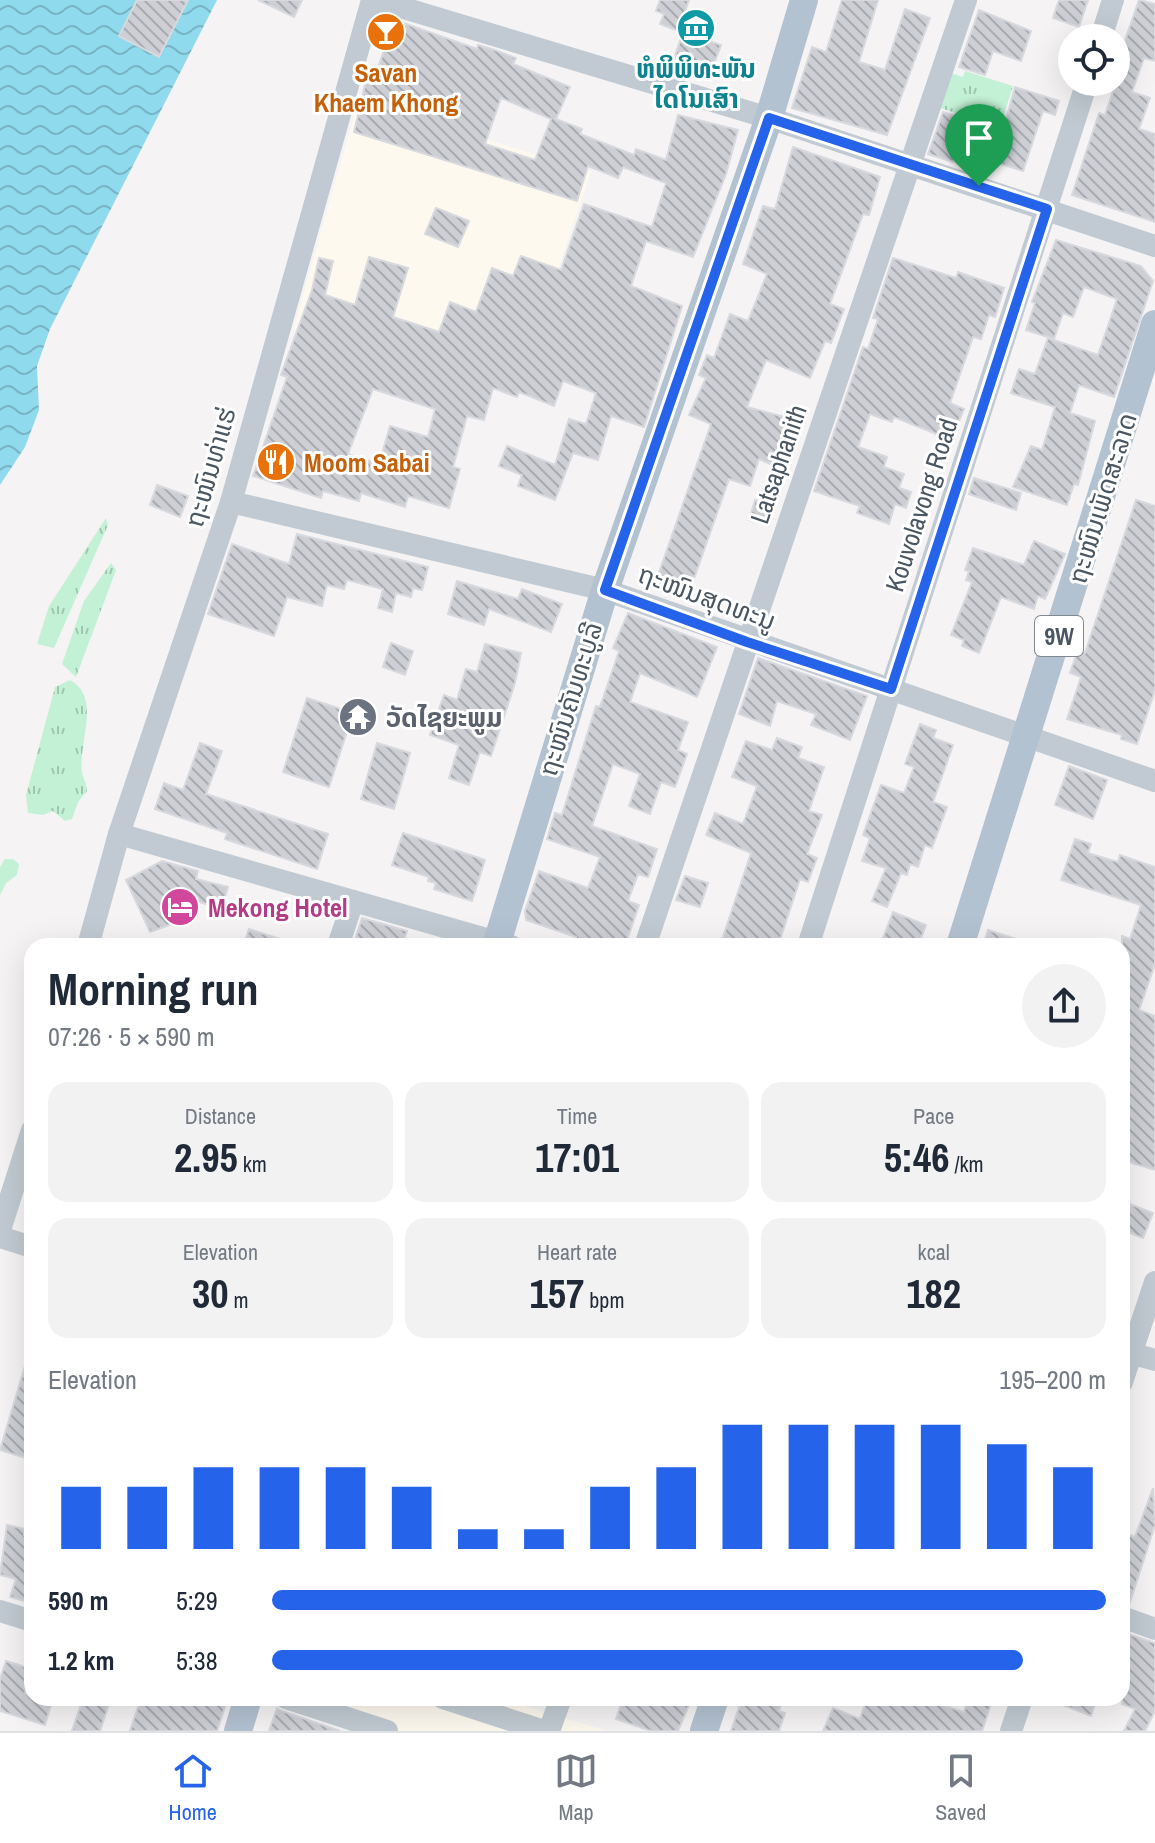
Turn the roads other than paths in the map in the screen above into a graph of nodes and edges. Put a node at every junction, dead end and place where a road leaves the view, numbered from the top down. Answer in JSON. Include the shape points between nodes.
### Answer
{"nodes":[{"id":1,"x":375,"y":0,"type":"edge"},
{"id":2,"x":804,"y":0,"type":"edge"},
{"id":3,"x":966,"y":0,"type":"edge"},
{"id":4,"x":1113,"y":0,"type":"edge"},
{"id":5,"x":1105,"y":24,"type":"edge"},
{"id":6,"x":1083,"y":96,"type":"edge"},
{"id":7,"x":769,"y":118,"type":"junction"},
{"id":8,"x":911,"y":164,"type":"junction"},
{"id":9,"x":1047,"y":209,"type":"junction"},
{"id":10,"x":1155,"y":246,"type":"edge"},
{"id":11,"x":1155,"y":324,"type":"edge"},
{"id":12,"x":231,"y":502,"type":"junction"},
{"id":13,"x":605,"y":590,"type":"junction"},
{"id":14,"x":747,"y":642,"type":"junction"},
{"id":15,"x":891,"y":689,"type":"junction"},
{"id":16,"x":1028,"y":737,"type":"junction"},
{"id":17,"x":1155,"y":781,"type":"edge"},
{"id":18,"x":119,"y":834,"type":"junction"},
{"id":19,"x":353,"y":901,"type":"junction"},
{"id":20,"x":90,"y":938,"type":"edge"},
{"id":21,"x":341,"y":938,"type":"edge"},
{"id":22,"x":477,"y":938,"type":"edge"},
{"id":23,"x":503,"y":938,"type":"edge"},
{"id":24,"x":648,"y":938,"type":"edge"},
{"id":25,"x":811,"y":938,"type":"edge"},
{"id":26,"x":963,"y":938,"type":"edge"},
{"id":27,"x":24,"y":1155,"type":"edge"},
{"id":28,"x":0,"y":1230,"type":"edge"},
{"id":29,"x":0,"y":1237,"type":"edge"},
{"id":30,"x":24,"y":1244,"type":"edge"},
{"id":31,"x":1155,"y":1282,"type":"edge"},
{"id":32,"x":1130,"y":1342,"type":"edge"},
{"id":33,"x":1130,"y":1353,"type":"edge"},
{"id":34,"x":1155,"y":1360,"type":"edge"},
{"id":35,"x":0,"y":1611,"type":"edge"},
{"id":36,"x":24,"y":1618,"type":"edge"},
{"id":37,"x":1130,"y":1620,"type":"edge"},
{"id":38,"x":1155,"y":1629,"type":"edge"},
{"id":39,"x":246,"y":1706,"type":"edge"},
{"id":40,"x":310,"y":1706,"type":"edge"},
{"id":41,"x":468,"y":1706,"type":"edge"},
{"id":42,"x":558,"y":1706,"type":"edge"},
{"id":43,"x":712,"y":1706,"type":"edge"},
{"id":44,"x":1019,"y":1706,"type":"edge"},
{"id":45,"x":381,"y":1730,"type":"edge"},
{"id":46,"x":238,"y":1731,"type":"edge"},
{"id":47,"x":547,"y":1731,"type":"edge"},
{"id":48,"x":704,"y":1731,"type":"edge"},
{"id":49,"x":1011,"y":1731,"type":"edge"}],
"edges":[{"from":1,"to":7,"type":"street"},
{"from":1,"to":12,"type":"street","name":"ຖະໜົນທ່າແຮ່"},
{"from":2,"to":7,"type":"main road","name":"ຖະໜົນຄັນທະບູລີ"},
{"from":3,"to":8,"type":"street","name":"Latsaphanith"},
{"from":4,"to":5,"type":"street"},
{"from":6,"to":9,"type":"street","name":"Kouvolavong Road"},
{"from":7,"to":8,"type":"street"},
{"from":7,"to":13,"type":"main road","name":"ຖະໜົນຄັນທະບູລີ"},
{"from":8,"to":9,"type":"street"},
{"from":8,"to":14,"type":"street","name":"Latsaphanith"},
{"from":9,"to":10,"type":"street"},
{"from":9,"to":15,"type":"street","name":"Kouvolavong Road"},
{"from":11,"to":16,"type":"main road","name":"ຖະໜົນເພັດສະລາດ","number":"9W"},
{"from":12,"to":13,"type":"street","name":"ຖະໜົນສຸດທະນູ"},
{"from":12,"to":18,"type":"street","name":"ຖະໜົນທ່າແຮ່"},
{"from":13,"to":14,"type":"street","name":"ຖະໜົນສຸດທະນູ"},
{"from":13,"to":23,"type":"main road","name":"ຖະໜົນຄັນທະບູລີ"},
{"from":14,"to":15,"type":"street","name":"ຖະໜົນສຸດທະນູ"},
{"from":14,"to":24,"type":"street","name":"Latsaphanith"},
{"from":15,"to":16,"type":"street","name":"ຖະໜົນສຸດທະນູ"},
{"from":15,"to":25,"type":"street","name":"Kouvolavong Road"},
{"from":16,"to":17,"type":"street","name":"ຖະໜົນສຸດທະນູ"},
{"from":16,"to":26,"type":"main road","name":"ຖະໜົນເພັດສະລາດ","number":"9W"},
{"from":18,"to":19,"type":"street"},
{"from":18,"to":20,"type":"street","name":"ຖະໜົນທ່າແຮ່"},
{"from":19,"to":21,"type":"street"},
{"from":19,"to":22,"type":"street"},
{"from":27,"to":28,"type":"street"},
{"from":29,"to":30,"type":"street"},
{"from":31,"to":32,"type":"street"},
{"from":33,"to":34,"type":"street"},
{"from":35,"to":36,"type":"street"},
{"from":37,"to":38,"type":"street"},
{"from":39,"to":46,"type":"main road"},
{"from":40,"to":45,"type":"street"},
{"from":41,"to":47,"type":"street"},
{"from":42,"to":47,"type":"street"},
{"from":43,"to":48,"type":"main road"},
{"from":44,"to":49,"type":"street"}]}
